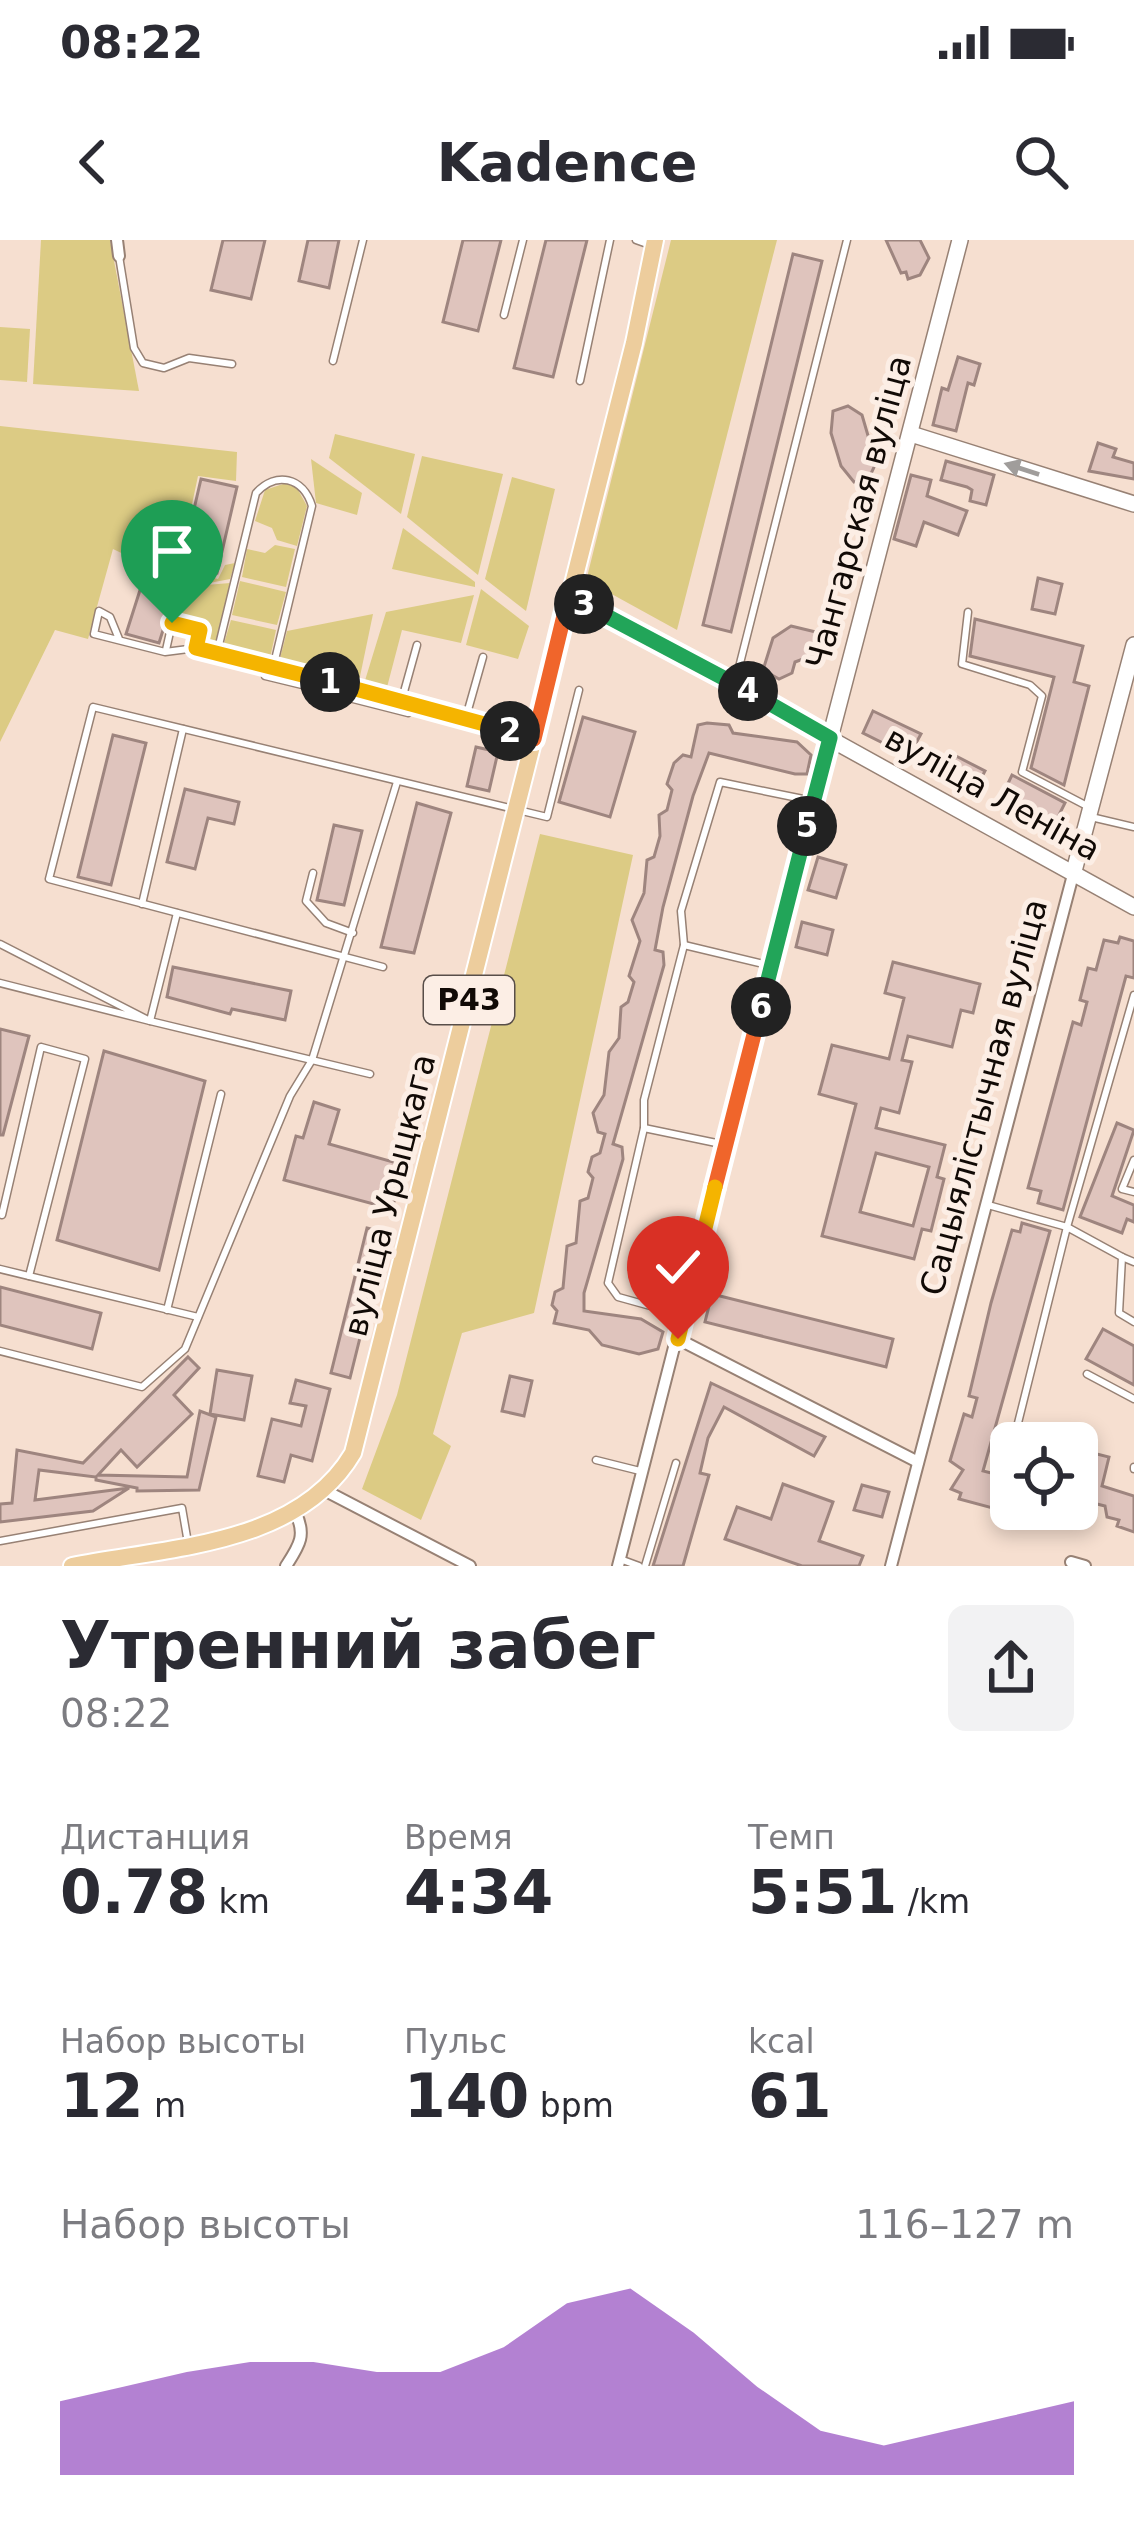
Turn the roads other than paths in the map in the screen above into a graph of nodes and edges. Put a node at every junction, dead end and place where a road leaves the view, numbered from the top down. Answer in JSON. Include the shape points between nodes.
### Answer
{"nodes":[{"id":1,"x":117,"y":240,"type":"edge"},
{"id":2,"x":363,"y":240,"type":"edge"},
{"id":3,"x":524,"y":240,"type":"edge"},
{"id":4,"x":610,"y":240,"type":"edge"},
{"id":5,"x":847,"y":240,"type":"edge"},
{"id":6,"x":959,"y":240,"type":"edge"},
{"id":7,"x":648,"y":242,"type":"edge"},
{"id":8,"x":119,"y":256,"type":"joint"},
{"id":9,"x":504,"y":315,"type":"dead end"},
{"id":10,"x":333,"y":362,"type":"dead end"},
{"id":11,"x":232,"y":364,"type":"dead end"},
{"id":12,"x":580,"y":381,"type":"dead end"},
{"id":13,"x":911,"y":434,"type":"junction"},
{"id":14,"x":1134,"y":504,"type":"edge"},
{"id":15,"x":568,"y":599,"type":"junction"},
{"id":16,"x":968,"y":612,"type":"dead end"},
{"id":17,"x":118,"y":639,"type":"junction"},
{"id":18,"x":1134,"y":644,"type":"edge"},
{"id":19,"x":418,"y":645,"type":"dead end"},
{"id":20,"x":196,"y":648,"type":"junction"},
{"id":21,"x":165,"y":652,"type":"junction"},
{"id":22,"x":217,"y":653,"type":"junction"},
{"id":23,"x":483,"y":657,"type":"dead end"},
{"id":24,"x":271,"y":667,"type":"junction"},
{"id":25,"x":734,"y":683,"type":"junction"},
{"id":26,"x":356,"y":689,"type":"junction"},
{"id":27,"x":579,"y":690,"type":"dead end"},
{"id":28,"x":406,"y":702,"type":"junction"},
{"id":29,"x":466,"y":717,"type":"junction"},
{"id":30,"x":183,"y":729,"type":"junction"},
{"id":31,"x":830,"y":738,"type":"junction"},
{"id":32,"x":534,"y":739,"type":"junction"},
{"id":33,"x":397,"y":782,"type":"junction"},
{"id":34,"x":813,"y":801,"type":"junction"},
{"id":35,"x":516,"y":809,"type":"junction"},
{"id":36,"x":1089,"y":812,"type":"junction"},
{"id":37,"x":1134,"y":827,"type":"edge"},
{"id":38,"x":1073,"y":871,"type":"junction"},
{"id":39,"x":313,"y":873,"type":"dead end"},
{"id":40,"x":142,"y":904,"type":"junction"},
{"id":41,"x":1134,"y":907,"type":"edge"},
{"id":42,"x":177,"y":914,"type":"junction"},
{"id":43,"x":353,"y":933,"type":"junction"},
{"id":44,"x":0,"y":944,"type":"edge"},
{"id":45,"x":684,"y":945,"type":"junction"},
{"id":46,"x":346,"y":957,"type":"junction"},
{"id":47,"x":772,"y":966,"type":"junction"},
{"id":48,"x":383,"y":967,"type":"dead end"},
{"id":49,"x":0,"y":982,"type":"edge"},
{"id":50,"x":1134,"y":994,"type":"edge"},
{"id":51,"x":150,"y":1021,"type":"junction"},
{"id":52,"x":312,"y":1060,"type":"junction"},
{"id":53,"x":370,"y":1074,"type":"dead end"},
{"id":54,"x":221,"y":1094,"type":"dead end"},
{"id":55,"x":644,"y":1128,"type":"junction"},
{"id":56,"x":726,"y":1145,"type":"junction"},
{"id":57,"x":1134,"y":1160,"type":"edge"},
{"id":58,"x":1134,"y":1192,"type":"edge"},
{"id":59,"x":986,"y":1205,"type":"junction"},
{"id":60,"x":2,"y":1215,"type":"edge"},
{"id":61,"x":1067,"y":1227,"type":"junction"},
{"id":62,"x":1121,"y":1257,"type":"junction"},
{"id":63,"x":1134,"y":1262,"type":"edge"},
{"id":64,"x":0,"y":1269,"type":"edge"},
{"id":65,"x":29,"y":1276,"type":"junction"},
{"id":66,"x":167,"y":1310,"type":"junction"},
{"id":67,"x":683,"y":1315,"type":"junction"},
{"id":68,"x":198,"y":1318,"type":"junction"},
{"id":69,"x":1134,"y":1322,"type":"edge"},
{"id":70,"x":678,"y":1339,"type":"junction"},
{"id":71,"x":0,"y":1351,"type":"edge"},
{"id":72,"x":1088,"y":1374,"type":"dead end"},
{"id":73,"x":1134,"y":1400,"type":"edge"},
{"id":74,"x":1018,"y":1422,"type":"edge"},
{"id":75,"x":596,"y":1460,"type":"dead end"},
{"id":76,"x":676,"y":1462,"type":"dead end"},
{"id":77,"x":919,"y":1462,"type":"junction"},
{"id":78,"x":643,"y":1472,"type":"junction"},
{"id":79,"x":324,"y":1490,"type":"junction"},
{"id":80,"x":295,"y":1512,"type":"junction"},
{"id":81,"x":0,"y":1540,"type":"edge"},
{"id":82,"x":188,"y":1543,"type":"junction"},
{"id":83,"x":619,"y":1563,"type":"edge"},
{"id":84,"x":1066,"y":1564,"type":"edge"},
{"id":85,"x":72,"y":1566,"type":"edge"},
{"id":86,"x":286,"y":1566,"type":"edge"},
{"id":87,"x":470,"y":1566,"type":"edge"},
{"id":88,"x":642,"y":1566,"type":"edge"},
{"id":89,"x":891,"y":1566,"type":"edge"},
{"id":90,"x":1085,"y":1566,"type":"edge"}],
"edges":[{"from":1,"to":8,"type":"street"},
{"from":2,"to":10,"type":"lane"},
{"from":3,"to":9,"type":"lane"},
{"from":4,"to":12,"type":"lane"},
{"from":5,"to":25,"type":"lane"},
{"from":6,"to":13,"type":"main road","name":"Чангарская вуліца"},
{"from":7,"to":15,"type":"main road","name":"вуліца Урыцкага","number":"Р43"},
{"from":8,"to":11,"type":"lane","via":[[143,363]]},
{"from":14,"to":13,"type":"main road","one_way":true},
{"from":13,"to":31,"type":"main road","name":"Чангарская вуліца"},
{"from":15,"to":25,"type":"main road","name":"вуліца Леніна"},
{"from":15,"to":32,"type":"main road","name":"вуліца Урыцкага","number":"Р43"},
{"from":16,"to":36,"type":"lane","via":[[962,664],[1042,696],[1022,772]]},
{"from":17,"to":17,"type":"lane","via":[[94,634],[99,611],[110,617]]},
{"from":17,"to":21,"type":"lane"},
{"from":18,"to":36,"type":"main road","name":"Сацыялістычная вуліца"},
{"from":19,"to":28,"type":"lane"},
{"from":20,"to":21,"type":"lane"},
{"from":20,"to":21,"type":"lane","via":[[200,630],[172,623]]},
{"from":20,"to":22,"type":"lane"},
{"from":22,"to":24,"type":"lane"},
{"from":22,"to":24,"type":"lane","via":[[256,494],[274,480],[293,481],[312,506]]},
{"from":23,"to":29,"type":"lane"},
{"from":24,"to":26,"type":"lane"},
{"from":25,"to":31,"type":"main road","name":"вуліца Леніна"},
{"from":26,"to":28,"type":"lane"},
{"from":26,"to":28,"type":"lane","via":[[353,699],[408,713]]},
{"from":27,"to":35,"type":"lane","via":[[547,817]]},
{"from":28,"to":29,"type":"lane"},
{"from":29,"to":32,"type":"lane"},
{"from":30,"to":33,"type":"lane"},
{"from":30,"to":40,"type":"lane"},
{"from":30,"to":40,"type":"lane","via":[[93,707],[49,879]]},
{"from":31,"to":34,"type":"street","name":"Чангарская вуліца"},
{"from":31,"to":38,"type":"main road","name":"вуліца Леніна"},
{"from":32,"to":35,"type":"main road","name":"вуліца Урыцкага","number":"Р43"},
{"from":33,"to":35,"type":"lane"},
{"from":33,"to":43,"type":"lane"},
{"from":34,"to":45,"type":"lane","via":[[720,782],[681,911]]},
{"from":34,"to":47,"type":"street","name":"Чангарская вуліца"},
{"from":35,"to":79,"type":"main road","name":"вуліца Урыцкага","number":"Р43","via":[[364,1422]]},
{"from":36,"to":37,"type":"lane"},
{"from":36,"to":38,"type":"main road","name":"Сацыялістычная вуліца"},
{"from":38,"to":41,"type":"main road","name":"вуліца Леніна"},
{"from":38,"to":59,"type":"street","name":"Сацыялістычная вуліца"},
{"from":39,"to":43,"type":"lane","via":[[306,902],[312,913]]},
{"from":40,"to":42,"type":"lane"},
{"from":42,"to":46,"type":"lane"},
{"from":42,"to":51,"type":"lane"},
{"from":43,"to":46,"type":"lane"},
{"from":44,"to":51,"type":"lane"},
{"from":45,"to":47,"type":"lane"},
{"from":45,"to":55,"type":"lane"},
{"from":46,"to":48,"type":"lane"},
{"from":46,"to":52,"type":"lane"},
{"from":47,"to":56,"type":"street","name":"Чангарская вуліца"},
{"from":49,"to":51,"type":"lane"},
{"from":50,"to":61,"type":"lane"},
{"from":51,"to":52,"type":"lane"},
{"from":52,"to":53,"type":"lane"},
{"from":52,"to":68,"type":"lane"},
{"from":54,"to":66,"type":"lane"},
{"from":55,"to":56,"type":"lane"},
{"from":55,"to":67,"type":"lane","via":[[608,1282],[618,1297]]},
{"from":56,"to":67,"type":"street","name":"Чангарская вуліца"},
{"from":57,"to":58,"type":"lane","via":[[1122,1189]]},
{"from":59,"to":61,"type":"lane"},
{"from":59,"to":77,"type":"street","name":"Сацыялістычная вуліца"},
{"from":60,"to":65,"type":"lane","via":[[40,1047],[85,1059]]},
{"from":61,"to":62,"type":"lane"},
{"from":61,"to":74,"type":"lane"},
{"from":62,"to":63,"type":"lane"},
{"from":62,"to":69,"type":"lane","via":[[1119,1313]]},
{"from":64,"to":65,"type":"lane"},
{"from":65,"to":66,"type":"lane"},
{"from":66,"to":68,"type":"lane"},
{"from":67,"to":70,"type":"street","name":"Чангарская вуліца"},
{"from":68,"to":71,"type":"lane","via":[[185,1349],[142,1387]]},
{"from":70,"to":77,"type":"street"},
{"from":70,"to":78,"type":"street","name":"Чангарская вуліца"},
{"from":72,"to":73,"type":"lane"},
{"from":75,"to":78,"type":"lane"},
{"from":76,"to":88,"type":"lane"},
{"from":77,"to":89,"type":"street","name":"Сацыялістычная вуліца"},
{"from":78,"to":83,"type":"street","name":"Чангарская вуліца"},
{"from":79,"to":80,"type":"main road","name":"вуліца Урыцкага","number":"Р43"},
{"from":79,"to":87,"type":"street"},
{"from":80,"to":82,"type":"main road","name":"вуліца Урыцкага","number":"Р43","via":[[272,1525]]},
{"from":80,"to":86,"type":"street","via":[[302,1542]]},
{"from":81,"to":82,"type":"lane","via":[[182,1508]]},
{"from":82,"to":85,"type":"main road","name":"вуліца Урыцкага","number":"Р43"},
{"from":83,"to":88,"type":"lane"},
{"from":84,"to":90,"type":"street"}]}
